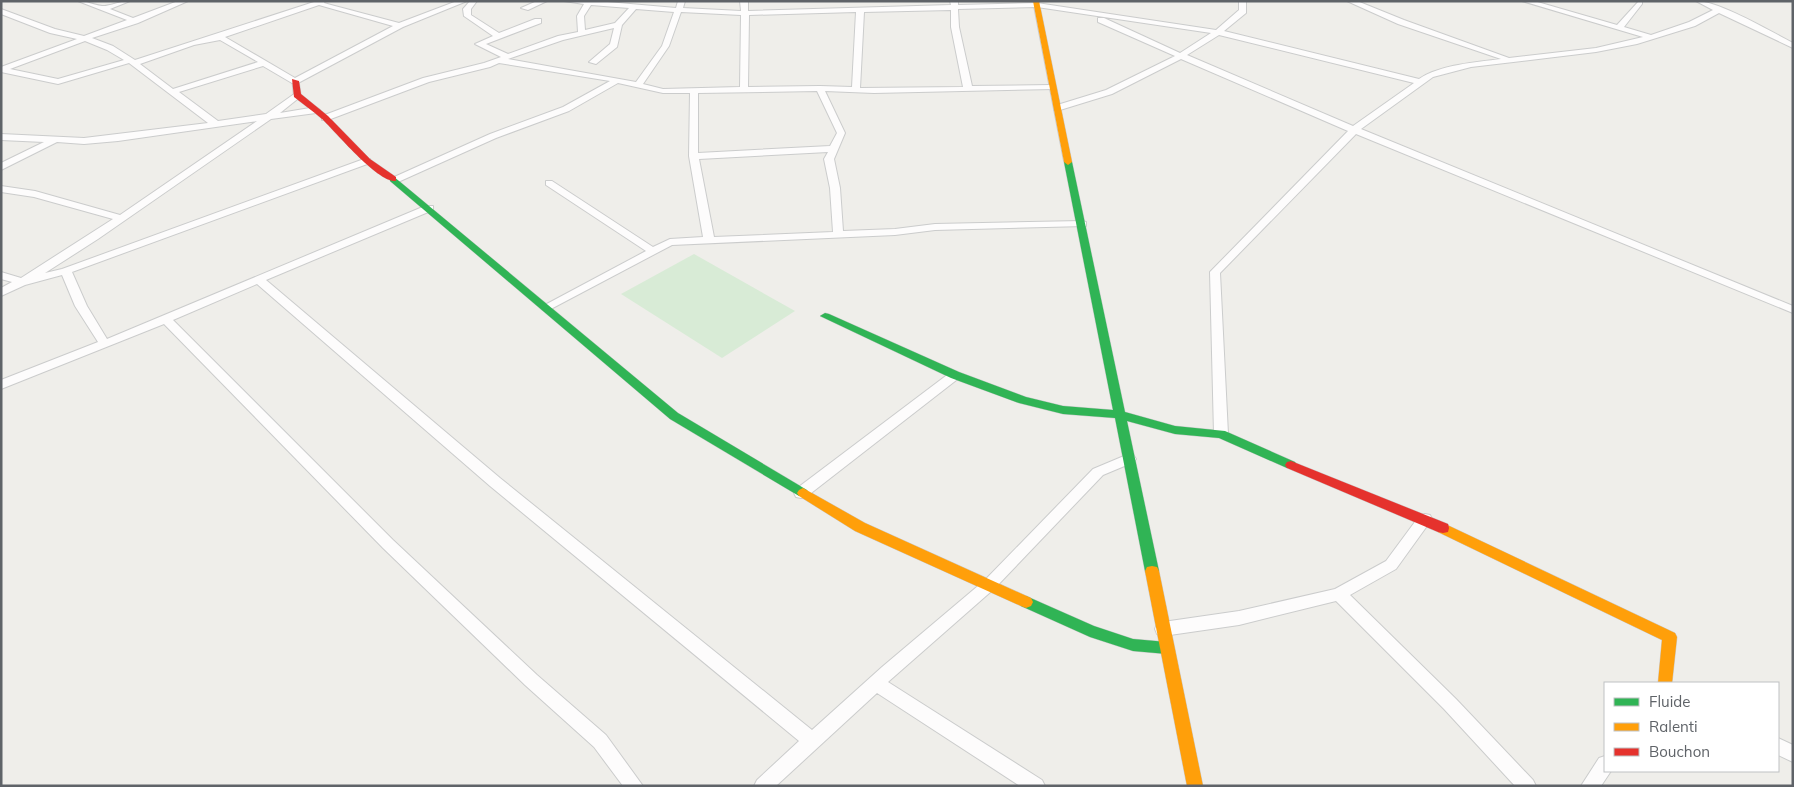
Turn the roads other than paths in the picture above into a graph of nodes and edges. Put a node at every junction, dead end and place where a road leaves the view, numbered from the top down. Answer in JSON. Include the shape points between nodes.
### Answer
{"nodes":[{"id":1,"x":81,"y":1,"type":"edge"},
{"id":2,"x":128,"y":1,"type":"edge"},
{"id":3,"x":186,"y":1,"type":"edge"},
{"id":4,"x":464,"y":1,"type":"edge"},
{"id":5,"x":474,"y":1,"type":"edge"},
{"id":6,"x":544,"y":1,"type":"edge"},
{"id":7,"x":567,"y":1,"type":"edge"},
{"id":8,"x":682,"y":1,"type":"edge"},
{"id":9,"x":744,"y":1,"type":"edge"},
{"id":10,"x":1242,"y":1,"type":"edge"},
{"id":11,"x":1350,"y":1,"type":"edge"},
{"id":12,"x":1526,"y":1,"type":"edge"},
{"id":13,"x":1699,"y":1,"type":"edge"},
{"id":14,"x":320,"y":2,"type":"edge"},
{"id":15,"x":589,"y":3,"type":"junction"},
{"id":16,"x":610,"y":3,"type":"edge"},
{"id":17,"x":1037,"y":3,"type":"edge"},
{"id":18,"x":1640,"y":3,"type":"dead end"},
{"id":19,"x":954,"y":4,"type":"edge"},
{"id":20,"x":635,"y":6,"type":"junction"},
{"id":21,"x":865,"y":6,"type":"edge"},
{"id":22,"x":525,"y":8,"type":"dead end"},
{"id":23,"x":103,"y":9,"type":"junction"},
{"id":24,"x":678,"y":10,"type":"junction"},
{"id":25,"x":1719,"y":10,"type":"junction"},
{"id":26,"x":1,"y":11,"type":"edge"},
{"id":27,"x":746,"y":13,"type":"junction"},
{"id":28,"x":1088,"y":14,"type":"junction"},
{"id":29,"x":135,"y":21,"type":"junction"},
{"id":30,"x":538,"y":21,"type":"dead end"},
{"id":31,"x":400,"y":25,"type":"junction"},
{"id":32,"x":618,"y":25,"type":"junction"},
{"id":33,"x":1619,"y":28,"type":"junction"},
{"id":34,"x":582,"y":32,"type":"junction"},
{"id":35,"x":1218,"y":32,"type":"junction"},
{"id":36,"x":498,"y":36,"type":"junction"},
{"id":37,"x":216,"y":37,"type":"junction"},
{"id":38,"x":1650,"y":38,"type":"junction"},
{"id":39,"x":87,"y":39,"type":"junction"},
{"id":40,"x":1793,"y":46,"type":"edge"},
{"id":41,"x":506,"y":56,"type":"junction"},
{"id":42,"x":1180,"y":56,"type":"junction"},
{"id":43,"x":1506,"y":59,"type":"junction"},
{"id":44,"x":498,"y":60,"type":"junction"},
{"id":45,"x":131,"y":62,"type":"junction"},
{"id":46,"x":593,"y":62,"type":"dead end"},
{"id":47,"x":264,"y":63,"type":"junction"},
{"id":48,"x":2,"y":70,"type":"edge"},
{"id":49,"x":295,"y":80,"type":"junction"},
{"id":50,"x":618,"y":80,"type":"junction"},
{"id":51,"x":1422,"y":82,"type":"junction"},
{"id":52,"x":637,"y":86,"type":"junction"},
{"id":53,"x":1052,"y":86,"type":"junction"},
{"id":54,"x":820,"y":88,"type":"junction"},
{"id":55,"x":968,"y":89,"type":"junction"},
{"id":56,"x":694,"y":90,"type":"junction"},
{"id":57,"x":744,"y":90,"type":"junction"},
{"id":58,"x":856,"y":90,"type":"junction"},
{"id":59,"x":171,"y":92,"type":"junction"},
{"id":60,"x":297,"y":95,"type":"junction"},
{"id":61,"x":1057,"y":108,"type":"junction"},
{"id":62,"x":316,"y":110,"type":"junction"},
{"id":63,"x":272,"y":116,"type":"junction"},
{"id":64,"x":325,"y":118,"type":"junction"},
{"id":65,"x":217,"y":125,"type":"junction"},
{"id":66,"x":1354,"y":130,"type":"junction"},
{"id":67,"x":1,"y":137,"type":"edge"},
{"id":68,"x":57,"y":139,"type":"junction"},
{"id":69,"x":833,"y":149,"type":"junction"},
{"id":70,"x":694,"y":156,"type":"junction"},
{"id":71,"x":368,"y":161,"type":"junction"},
{"id":72,"x":1,"y":167,"type":"edge"},
{"id":73,"x":395,"y":180,"type":"junction"},
{"id":74,"x":549,"y":183,"type":"dead end"},
{"id":75,"x":1,"y":190,"type":"edge"},
{"id":76,"x":428,"y":208,"type":"junction"},
{"id":77,"x":121,"y":218,"type":"junction"},
{"id":78,"x":1082,"y":224,"type":"junction"},
{"id":79,"x":838,"y":234,"type":"junction"},
{"id":80,"x":710,"y":240,"type":"junction"},
{"id":81,"x":653,"y":251,"type":"junction"},
{"id":82,"x":66,"y":271,"type":"junction"},
{"id":83,"x":1,"y":275,"type":"edge"},
{"id":84,"x":259,"y":280,"type":"junction"},
{"id":85,"x":22,"y":282,"type":"junction"},
{"id":86,"x":1,"y":293,"type":"edge"},
{"id":87,"x":547,"y":308,"type":"junction"},
{"id":88,"x":1793,"y":310,"type":"edge"},
{"id":89,"x":825,"y":316,"type":"dead end"},
{"id":90,"x":165,"y":318,"type":"junction"},
{"id":91,"x":104,"y":344,"type":"junction"},
{"id":92,"x":955,"y":375,"type":"junction"},
{"id":93,"x":1,"y":385,"type":"edge"},
{"id":94,"x":1121,"y":416,"type":"junction"},
{"id":95,"x":1221,"y":434,"type":"junction"},
{"id":96,"x":1129,"y":459,"type":"junction"},
{"id":97,"x":801,"y":493,"type":"junction"},
{"id":98,"x":1425,"y":519,"type":"junction"},
{"id":99,"x":990,"y":584,"type":"junction"},
{"id":100,"x":1339,"y":594,"type":"junction"},
{"id":101,"x":1163,"y":629,"type":"junction"},
{"id":102,"x":1166,"y":648,"type":"junction"},
{"id":103,"x":1665,"y":682,"type":"edge"},
{"id":104,"x":876,"y":683,"type":"junction"},
{"id":105,"x":812,"y":741,"type":"junction"},
{"id":106,"x":1779,"y":747,"type":"edge"},
{"id":107,"x":1793,"y":754,"type":"edge"},
{"id":108,"x":1604,"y":765,"type":"edge"},
{"id":109,"x":634,"y":786,"type":"edge"},
{"id":110,"x":763,"y":786,"type":"edge"},
{"id":111,"x":1036,"y":786,"type":"edge"},
{"id":112,"x":1195,"y":786,"type":"edge"},
{"id":113,"x":1526,"y":786,"type":"edge"},
{"id":114,"x":1590,"y":786,"type":"edge"}],
"edges":[{"from":1,"to":23,"type":"street"},
{"from":2,"to":23,"type":"street"},
{"from":3,"to":29,"type":"street"},
{"from":4,"to":31,"type":"street"},
{"from":5,"to":36,"type":"street","via":[[467,9],[468,16]]},
{"from":6,"to":22,"type":"street"},
{"from":7,"to":15,"type":"street"},
{"from":8,"to":24,"type":"street"},
{"from":9,"to":27,"type":"street"},
{"from":10,"to":35,"type":"street","via":[[1243,11]]},
{"from":11,"to":43,"type":"street"},
{"from":12,"to":33,"type":"street"},
{"from":13,"to":25,"type":"street"},
{"from":14,"to":31,"type":"street","via":[[328,7]]},
{"from":14,"to":37,"type":"street"},
{"from":15,"to":16,"type":"street"},
{"from":15,"to":34,"type":"street","via":[[580,15]]},
{"from":16,"to":20,"type":"street"},
{"from":17,"to":19,"type":"street"},
{"from":17,"to":28,"type":"street"},
{"from":17,"to":53,"type":"street"},
{"from":18,"to":33,"type":"street"},
{"from":19,"to":21,"type":"street"},
{"from":19,"to":55,"type":"street","via":[[955,27]]},
{"from":20,"to":24,"type":"street"},
{"from":20,"to":32,"type":"street"},
{"from":21,"to":27,"type":"street"},
{"from":21,"to":58,"type":"street"},
{"from":23,"to":29,"type":"street"},
{"from":24,"to":27,"type":"street"},
{"from":24,"to":52,"type":"street","via":[[672,31],[654,66]]},
{"from":25,"to":38,"type":"street","via":[[1692,24]]},
{"from":25,"to":40,"type":"street"},
{"from":26,"to":39,"type":"street","via":[[53,31]]},
{"from":27,"to":57,"type":"street"},
{"from":28,"to":35,"type":"street"},
{"from":28,"to":42,"type":"street"},
{"from":29,"to":39,"type":"street"},
{"from":30,"to":36,"type":"street"},
{"from":31,"to":49,"type":"street"},
{"from":32,"to":34,"type":"street"},
{"from":32,"to":46,"type":"street","via":[[614,44]]},
{"from":33,"to":38,"type":"street"},
{"from":34,"to":41,"type":"street"},
{"from":35,"to":42,"type":"street"},
{"from":35,"to":51,"type":"street"},
{"from":36,"to":41,"type":"street","via":[[478,44]]},
{"from":37,"to":45,"type":"street"},
{"from":37,"to":47,"type":"street"},
{"from":38,"to":43,"type":"street","via":[[1596,50]]},
{"from":39,"to":45,"type":"street","via":[[110,48]]},
{"from":39,"to":48,"type":"street"},
{"from":41,"to":44,"type":"street"},
{"from":42,"to":61,"type":"street","via":[[1109,92]]},
{"from":42,"to":66,"type":"street"},
{"from":43,"to":51,"type":"street","via":[[1430,75]]},
{"from":44,"to":50,"type":"street"},
{"from":44,"to":64,"type":"street","via":[[417,84]]},
{"from":45,"to":48,"type":"street","via":[[58,82]]},
{"from":45,"to":59,"type":"street"},
{"from":47,"to":49,"type":"street"},
{"from":47,"to":59,"type":"street"},
{"from":49,"to":60,"type":"street"},
{"from":50,"to":52,"type":"street"},
{"from":50,"to":73,"type":"street","via":[[566,109],[492,136]]},
{"from":51,"to":66,"type":"street"},
{"from":52,"to":56,"type":"street","via":[[664,91]]},
{"from":53,"to":55,"type":"street"},
{"from":53,"to":61,"type":"street"},
{"from":54,"to":57,"type":"street"},
{"from":54,"to":58,"type":"street"},
{"from":54,"to":69,"type":"street","via":[[841,133]]},
{"from":55,"to":58,"type":"street"},
{"from":56,"to":57,"type":"street"},
{"from":56,"to":70,"type":"street"},
{"from":59,"to":65,"type":"street"},
{"from":60,"to":62,"type":"street"},
{"from":60,"to":63,"type":"street"},
{"from":61,"to":78,"type":"street"},
{"from":62,"to":63,"type":"street"},
{"from":62,"to":64,"type":"street"},
{"from":63,"to":65,"type":"street"},
{"from":63,"to":77,"type":"street"},
{"from":64,"to":71,"type":"street"},
{"from":65,"to":68,"type":"street","via":[[84,141]]},
{"from":66,"to":88,"type":"street"},
{"from":66,"to":95,"type":"street","via":[[1216,272]]},
{"from":67,"to":68,"type":"street"},
{"from":68,"to":72,"type":"street"},
{"from":69,"to":70,"type":"street"},
{"from":69,"to":79,"type":"street","via":[[829,159],[835,188]]},
{"from":70,"to":80,"type":"street"},
{"from":71,"to":73,"type":"street"},
{"from":71,"to":82,"type":"street"},
{"from":73,"to":76,"type":"street"},
{"from":74,"to":81,"type":"street"},
{"from":75,"to":77,"type":"street","via":[[35,194]]},
{"from":76,"to":84,"type":"street"},
{"from":76,"to":87,"type":"street"},
{"from":77,"to":85,"type":"street"},
{"from":78,"to":79,"type":"street","via":[[935,227]]},
{"from":78,"to":94,"type":"street"},
{"from":79,"to":80,"type":"street"},
{"from":80,"to":81,"type":"street","via":[[670,242]]},
{"from":81,"to":87,"type":"street"},
{"from":82,"to":85,"type":"street"},
{"from":82,"to":91,"type":"street","via":[[81,306]]},
{"from":83,"to":85,"type":"street"},
{"from":84,"to":90,"type":"street"},
{"from":84,"to":105,"type":"street","via":[[495,482]]},
{"from":85,"to":86,"type":"street"},
{"from":87,"to":97,"type":"street","via":[[674,416]]},
{"from":89,"to":92,"type":"street"},
{"from":90,"to":91,"type":"street"},
{"from":90,"to":109,"type":"street","via":[[388,544],[600,742]]},
{"from":91,"to":93,"type":"street"},
{"from":92,"to":94,"type":"street","via":[[1023,400],[1063,410]]},
{"from":92,"to":97,"type":"street"},
{"from":94,"to":95,"type":"street","via":[[1175,430]]},
{"from":94,"to":96,"type":"street"},
{"from":95,"to":98,"type":"street","via":[[1330,483]]},
{"from":96,"to":99,"type":"street","via":[[1098,472]]},
{"from":96,"to":101,"type":"street"},
{"from":97,"to":99,"type":"street","via":[[860,527]]},
{"from":98,"to":100,"type":"street","via":[[1391,565]]},
{"from":98,"to":103,"type":"street","via":[[1670,637]]},
{"from":99,"to":102,"type":"street","via":[[1090,631],[1133,645]]},
{"from":99,"to":104,"type":"street"},
{"from":100,"to":101,"type":"street","via":[[1238,618]]},
{"from":100,"to":113,"type":"street","via":[[1450,704]]},
{"from":101,"to":102,"type":"street"},
{"from":102,"to":112,"type":"street"},
{"from":104,"to":105,"type":"street"},
{"from":104,"to":111,"type":"street"},
{"from":105,"to":110,"type":"street"},
{"from":106,"to":107,"type":"street"},
{"from":108,"to":114,"type":"street"}]}
